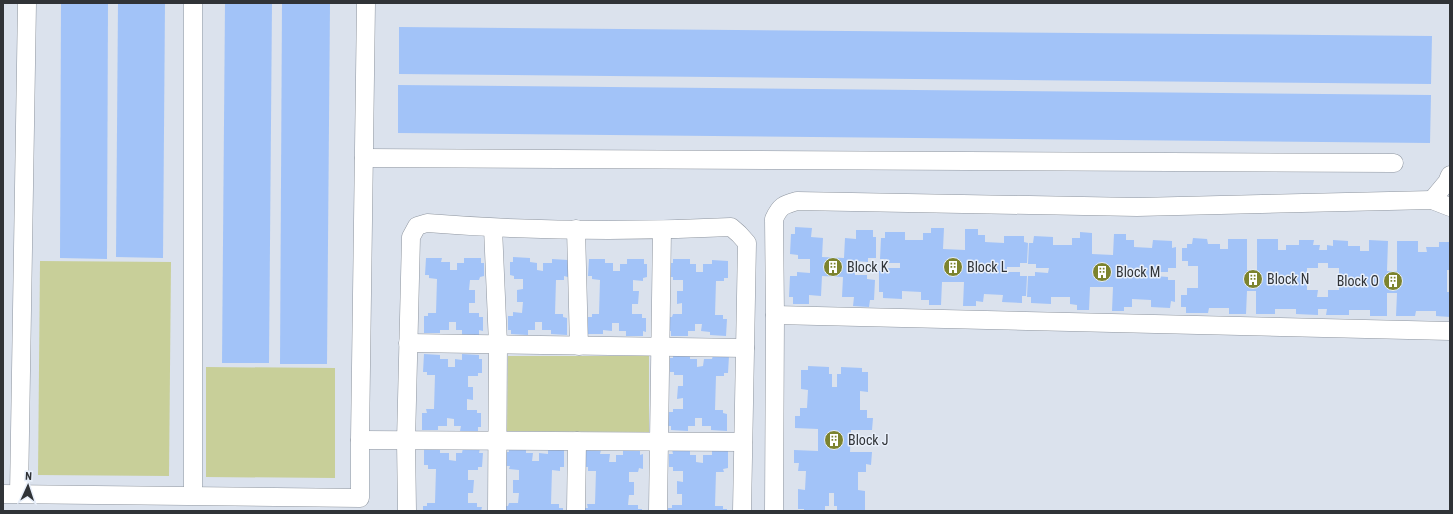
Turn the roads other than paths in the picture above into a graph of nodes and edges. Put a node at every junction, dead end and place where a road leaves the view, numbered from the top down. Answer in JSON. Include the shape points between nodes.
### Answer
{"nodes":[{"id":1,"x":27,"y":3,"type":"edge"},
{"id":2,"x":193,"y":3,"type":"edge"},
{"id":3,"x":366,"y":3,"type":"edge"},
{"id":4,"x":364,"y":158,"type":"junction"},
{"id":5,"x":1394,"y":164,"type":"dead end"},
{"id":6,"x":1450,"y":175,"type":"edge"},
{"id":7,"x":1432,"y":200,"type":"junction"},
{"id":8,"x":1450,"y":207,"type":"edge"},
{"id":9,"x":493,"y":228,"type":"junction"},
{"id":10,"x":576,"y":229,"type":"junction"},
{"id":11,"x":662,"y":230,"type":"junction"},
{"id":12,"x":776,"y":315,"type":"junction"},
{"id":13,"x":1450,"y":331,"type":"edge"},
{"id":14,"x":408,"y":343,"type":"junction"},
{"id":15,"x":498,"y":344,"type":"junction"},
{"id":16,"x":579,"y":346,"type":"junction"},
{"id":17,"x":660,"y":347,"type":"junction"},
{"id":18,"x":745,"y":348,"type":"junction"},
{"id":19,"x":360,"y":440,"type":"junction"},
{"id":20,"x":406,"y":440,"type":"junction"},
{"id":21,"x":497,"y":441,"type":"junction"},
{"id":22,"x":577,"y":441,"type":"junction"},
{"id":23,"x":659,"y":442,"type":"junction"},
{"id":24,"x":743,"y":442,"type":"junction"},
{"id":25,"x":11,"y":494,"type":"edge"},
{"id":26,"x":193,"y":495,"type":"junction"},
{"id":27,"x":407,"y":511,"type":"edge"},
{"id":28,"x":497,"y":511,"type":"edge"},
{"id":29,"x":576,"y":511,"type":"edge"},
{"id":30,"x":658,"y":511,"type":"edge"},
{"id":31,"x":742,"y":511,"type":"edge"},
{"id":32,"x":774,"y":511,"type":"edge"}],
"edges":[{"from":1,"to":25,"type":"street"},
{"from":2,"to":26,"type":"street"},
{"from":3,"to":4,"type":"street"},
{"from":4,"to":5,"type":"street"},
{"from":4,"to":19,"type":"street"},
{"from":6,"to":7,"type":"street"},
{"from":7,"to":8,"type":"street"},
{"from":7,"to":12,"type":"street","via":[[1137,207],[796,201],[779,209],[774,219]]},
{"from":9,"to":10,"type":"street"},
{"from":9,"to":14,"type":"street","via":[[427,223],[417,226],[411,237]]},
{"from":9,"to":15,"type":"street"},
{"from":10,"to":11,"type":"street"},
{"from":10,"to":16,"type":"street"},
{"from":11,"to":17,"type":"street"},
{"from":11,"to":18,"type":"street","via":[[731,227],[747,243]]},
{"from":12,"to":13,"type":"street"},
{"from":12,"to":32,"type":"street"},
{"from":14,"to":15,"type":"street"},
{"from":14,"to":20,"type":"street"},
{"from":15,"to":16,"type":"street"},
{"from":15,"to":21,"type":"street"},
{"from":16,"to":17,"type":"street"},
{"from":17,"to":18,"type":"street"},
{"from":17,"to":23,"type":"street"},
{"from":18,"to":24,"type":"street"},
{"from":19,"to":20,"type":"street"},
{"from":19,"to":26,"type":"street","via":[[360,498]]},
{"from":20,"to":21,"type":"street"},
{"from":20,"to":27,"type":"street"},
{"from":21,"to":22,"type":"street"},
{"from":21,"to":28,"type":"street"},
{"from":22,"to":23,"type":"street"},
{"from":22,"to":29,"type":"street"},
{"from":23,"to":24,"type":"street"},
{"from":23,"to":30,"type":"street"},
{"from":24,"to":31,"type":"street"},
{"from":25,"to":26,"type":"street"}]}
